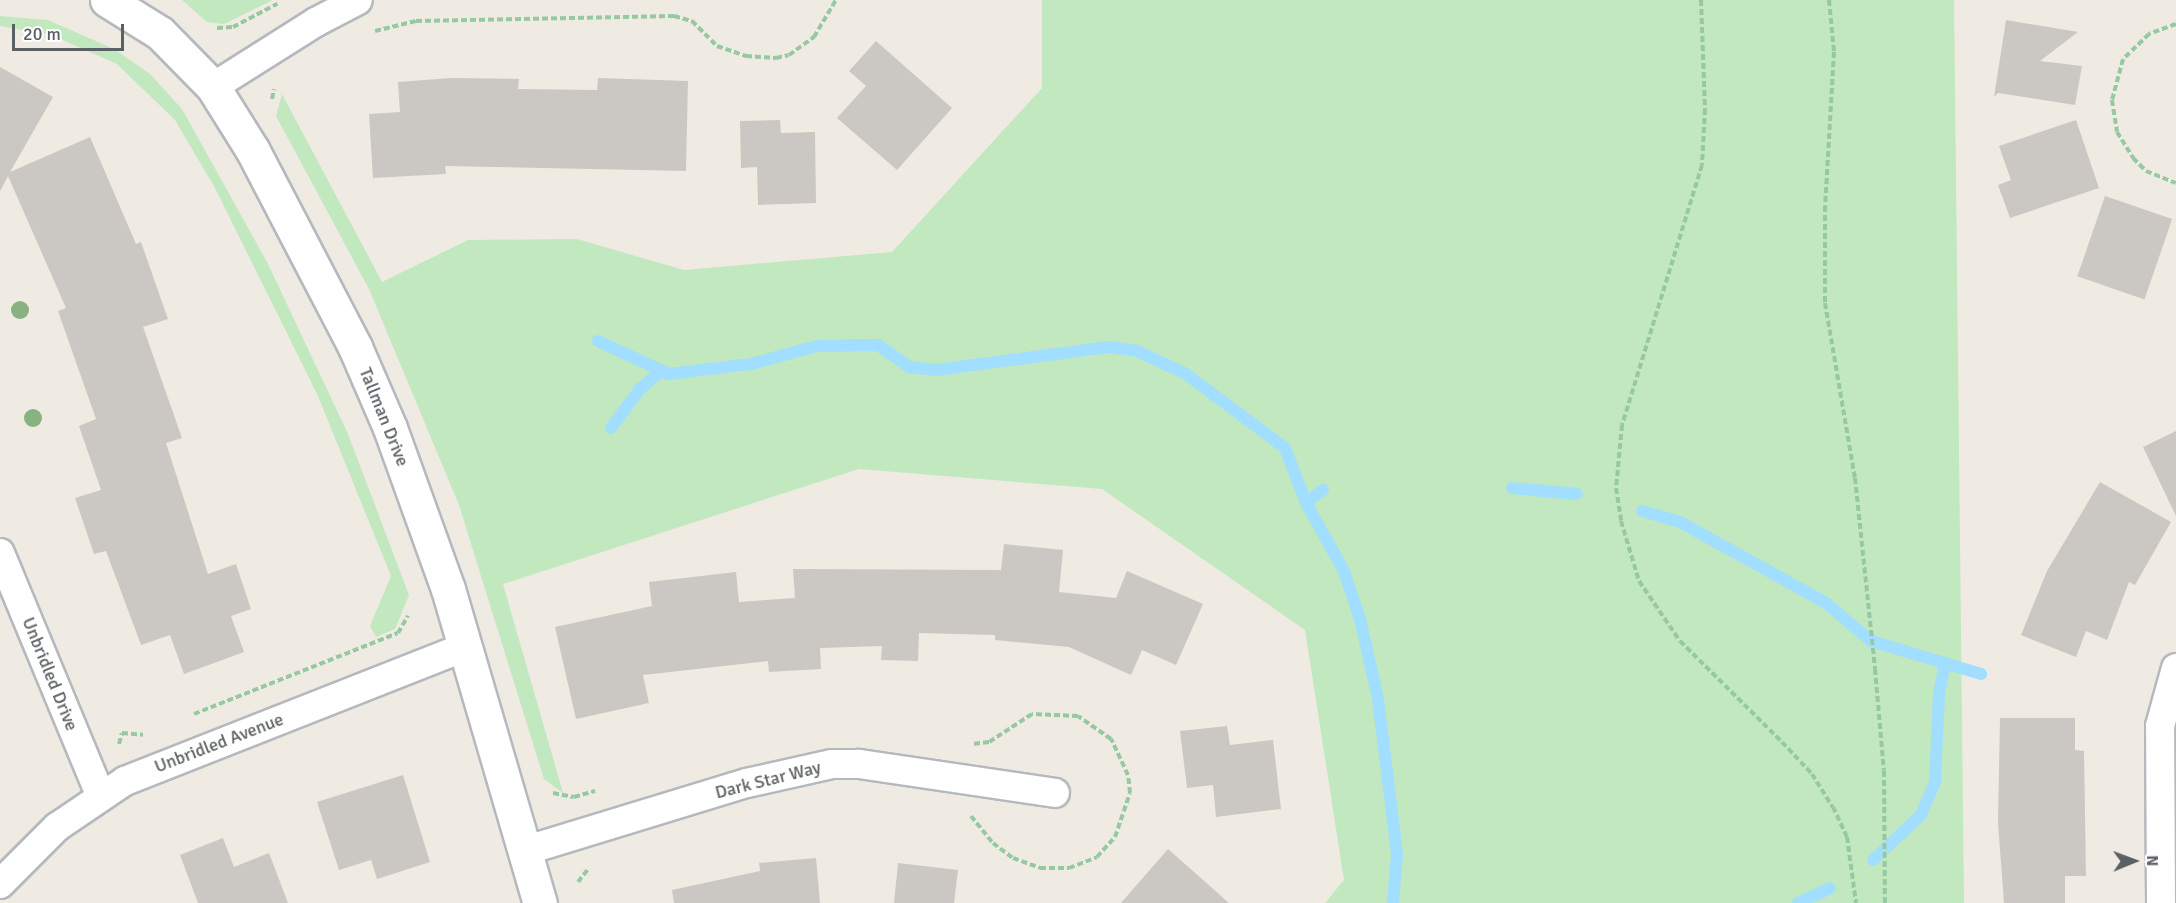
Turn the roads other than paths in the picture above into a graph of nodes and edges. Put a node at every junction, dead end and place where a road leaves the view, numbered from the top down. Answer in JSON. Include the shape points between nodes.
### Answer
{"nodes":[{"id":1,"x":107,"y":0,"type":"edge"},
{"id":2,"x":358,"y":0,"type":"edge"},
{"id":3,"x":213,"y":87,"type":"junction"},
{"id":4,"x":0,"y":553,"type":"edge"},
{"id":5,"x":465,"y":647,"type":"junction"},
{"id":6,"x":2176,"y":668,"type":"edge"},
{"id":7,"x":1055,"y":793,"type":"dead end"},
{"id":8,"x":100,"y":794,"type":"junction"},
{"id":9,"x":524,"y":852,"type":"junction"},
{"id":10,"x":0,"y":884,"type":"edge"},
{"id":11,"x":540,"y":903,"type":"edge"},
{"id":12,"x":2161,"y":903,"type":"edge"}],
"edges":[{"from":1,"to":3,"type":"street","name":"Tallman Drive","via":[[160,33]]},
{"from":2,"to":3,"type":"street","via":[[306,27]]},
{"from":3,"to":5,"type":"street","name":"Tallman Drive","via":[[292,222],[368,376],[422,514]]},
{"from":4,"to":8,"type":"street","name":"Unbridled Drive"},
{"from":5,"to":8,"type":"street","name":"Unbridled Avenue","via":[[152,769]]},
{"from":5,"to":9,"type":"street","name":"Tallman Drive"},
{"from":6,"to":12,"type":"street","via":[[2160,726]]},
{"from":7,"to":9,"type":"street","name":"Dark Star Way","via":[[859,764],[832,764],[747,783]]},
{"from":8,"to":10,"type":"street","name":"Unbridled Avenue","via":[[34,847]]},
{"from":9,"to":11,"type":"street","name":"Tallman Drive"}]}
